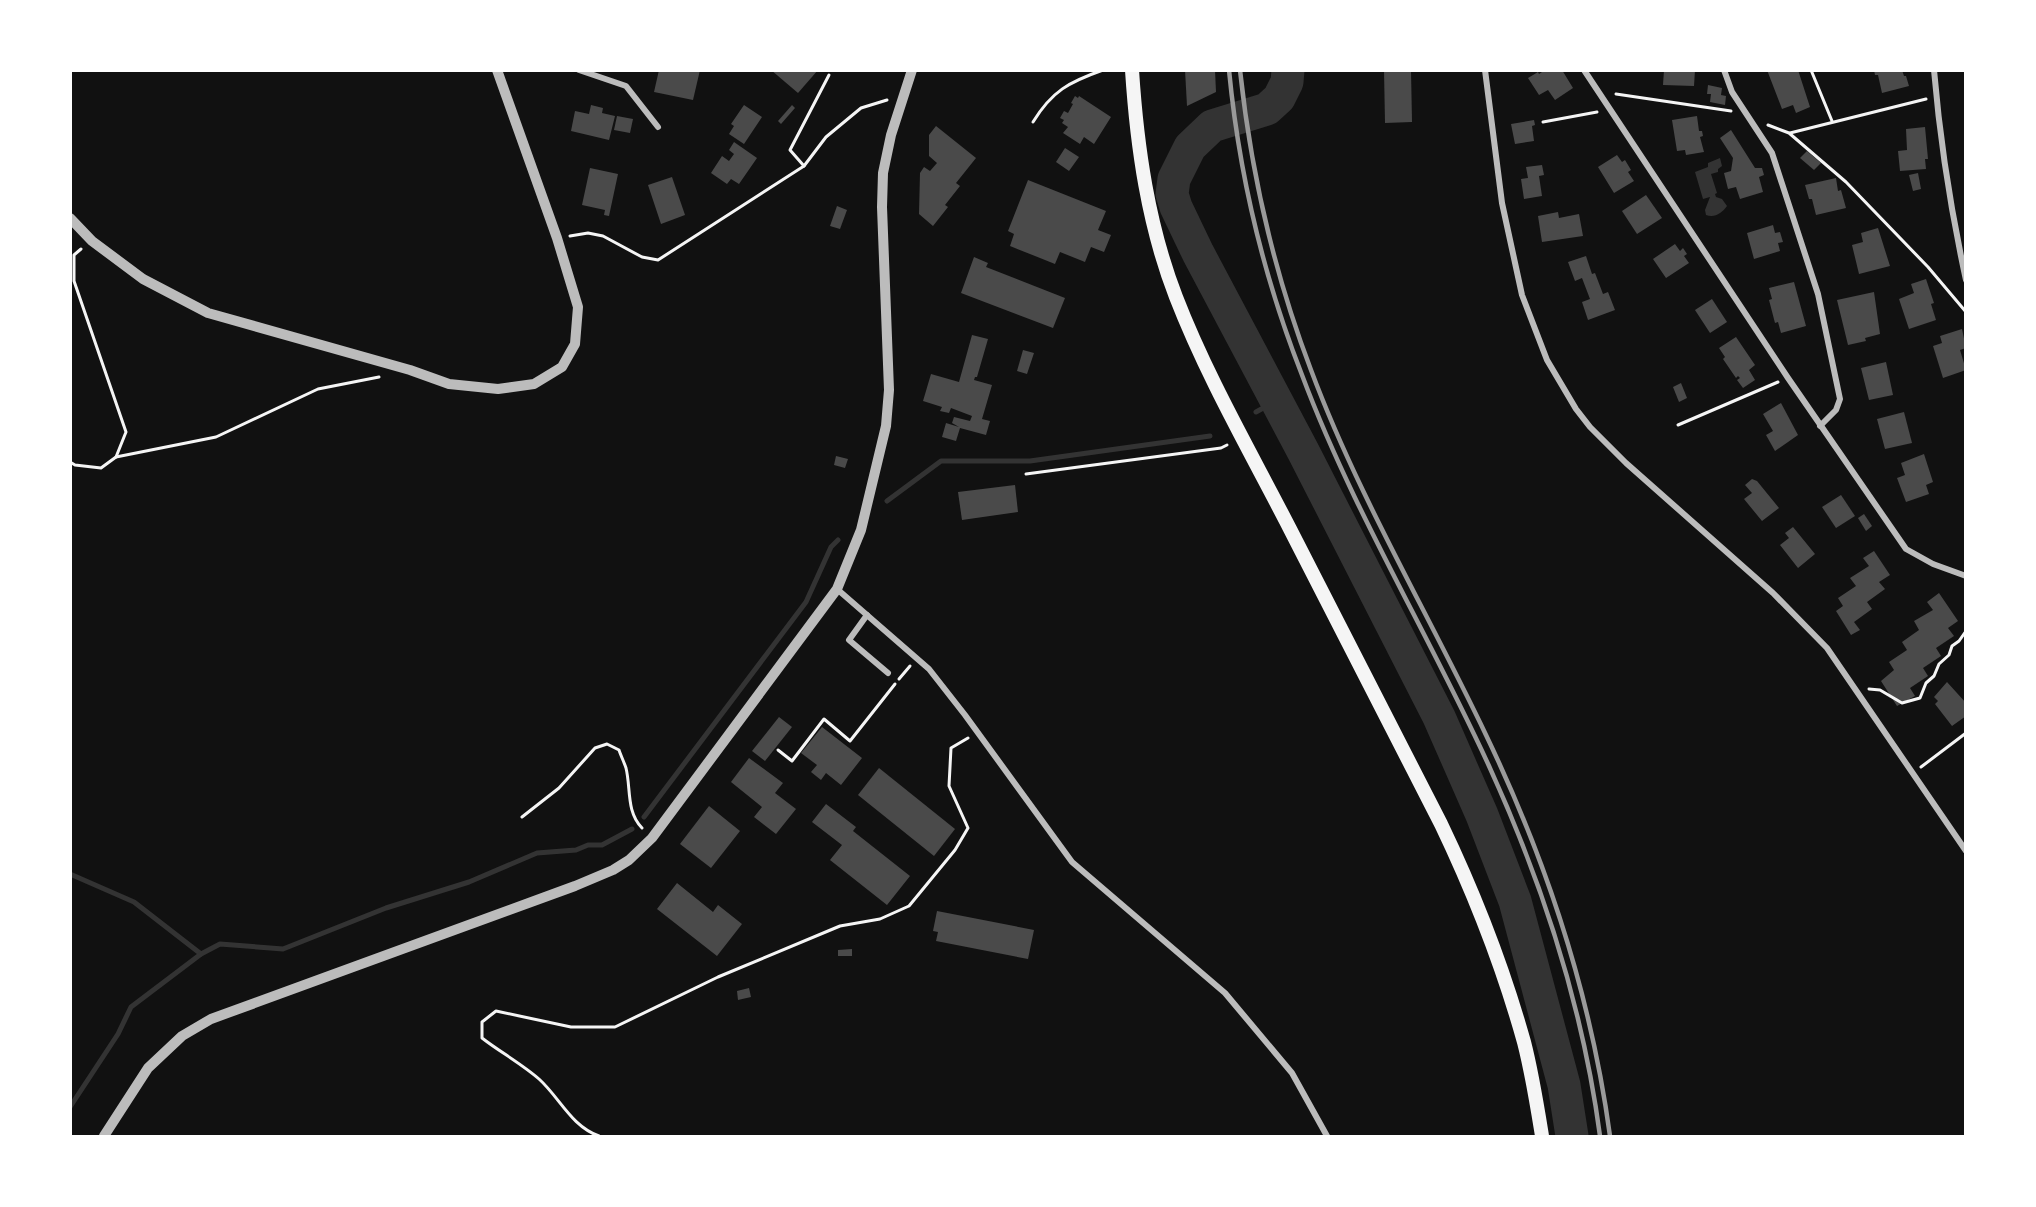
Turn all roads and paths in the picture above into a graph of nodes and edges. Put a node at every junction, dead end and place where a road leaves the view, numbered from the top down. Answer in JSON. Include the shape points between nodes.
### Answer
{"nodes":[{"id":1,"x":579,"y":70,"type":"edge"},
{"id":2,"x":912,"y":70,"type":"edge"},
{"id":3,"x":1103,"y":70,"type":"edge"},
{"id":4,"x":1132,"y":70,"type":"edge"},
{"id":5,"x":1485,"y":70,"type":"edge"},
{"id":6,"x":1584,"y":70,"type":"edge"},
{"id":7,"x":1724,"y":70,"type":"edge"},
{"id":8,"x":1811,"y":70,"type":"edge"},
{"id":9,"x":1934,"y":70,"type":"edge"},
{"id":10,"x":501,"y":72,"type":"edge"},
{"id":11,"x":829,"y":75,"type":"dead end"},
{"id":12,"x":1612,"y":90,"type":"dead end"},
{"id":13,"x":1936,"y":96,"type":"junction"},
{"id":14,"x":892,"y":100,"type":"dead end"},
{"id":15,"x":1610,"y":109,"type":"junction"},
{"id":16,"x":1749,"y":117,"type":"junction"},
{"id":17,"x":1832,"y":121,"type":"junction"},
{"id":18,"x":1034,"y":122,"type":"dead end"},
{"id":19,"x":1543,"y":122,"type":"dead end"},
{"id":20,"x":658,"y":127,"type":"dead end"},
{"id":21,"x":1789,"y":133,"type":"junction"},
{"id":22,"x":804,"y":166,"type":"junction"},
{"id":23,"x":70,"y":218,"type":"edge"},
{"id":24,"x":557,"y":238,"type":"junction"},
{"id":25,"x":92,"y":241,"type":"junction"},
{"id":26,"x":1965,"y":280,"type":"edge"},
{"id":27,"x":1965,"y":312,"type":"edge"},
{"id":28,"x":410,"y":370,"type":"junction"},
{"id":29,"x":1788,"y":378,"type":"junction"},
{"id":30,"x":1678,"y":425,"type":"dead end"},
{"id":31,"x":1820,"y":426,"type":"junction"},
{"id":32,"x":1242,"y":437,"type":"junction"},
{"id":33,"x":116,"y":457,"type":"junction"},
{"id":34,"x":70,"y":462,"type":"edge"},
{"id":35,"x":1026,"y":474,"type":"dead end"},
{"id":36,"x":1965,"y":576,"type":"edge"},
{"id":37,"x":837,"y":589,"type":"junction"},
{"id":38,"x":867,"y":615,"type":"junction"},
{"id":39,"x":1965,"y":631,"type":"edge"},
{"id":40,"x":888,"y":672,"type":"dead end"},
{"id":41,"x":1860,"y":695,"type":"junction"},
{"id":42,"x":873,"y":711,"type":"dead end"},
{"id":43,"x":977,"y":732,"type":"junction"},
{"id":44,"x":1965,"y":733,"type":"edge"},
{"id":45,"x":778,"y":750,"type":"dead end"},
{"id":46,"x":1924,"y":764,"type":"dead end"},
{"id":47,"x":522,"y":817,"type":"dead end"},
{"id":48,"x":652,"y":837,"type":"junction"},
{"id":49,"x":1965,"y":851,"type":"edge"},
{"id":50,"x":104,"y":1137,"type":"edge"},
{"id":51,"x":599,"y":1137,"type":"edge"},
{"id":52,"x":1327,"y":1137,"type":"edge"},
{"id":53,"x":1542,"y":1137,"type":"edge"}],
"edges":[{"from":1,"to":20,"type":"street","via":[[626,86]]},
{"from":2,"to":37,"type":"street","via":[[883,173],[889,390],[885,426],[861,530]]},
{"from":3,"to":18,"type":"path","via":[[1065,86],[1043,106]]},
{"from":4,"to":32,"type":"main road","via":[[1138,147],[1161,252],[1192,336]]},
{"from":5,"to":41,"type":"street","via":[[1502,203],[1522,295],[1547,360],[1576,409],[1626,463],[1804,624],[1827,648]]},
{"from":6,"to":15,"type":"street"},
{"from":7,"to":16,"type":"street","via":[[1732,92]]},
{"from":8,"to":17,"type":"path"},
{"from":9,"to":13,"type":"street"},
{"from":10,"to":24,"type":"street"},
{"from":11,"to":22,"type":"path","via":[[790,150]]},
{"from":12,"to":16,"type":"path","via":[[1614,94]]},
{"from":13,"to":17,"type":"path"},
{"from":13,"to":26,"type":"street"},
{"from":14,"to":22,"type":"path","via":[[861,108],[826,136]]},
{"from":15,"to":19,"type":"path"},
{"from":15,"to":29,"type":"street"},
{"from":16,"to":21,"type":"path"},
{"from":16,"to":31,"type":"street","via":[[1772,153],[1818,294],[1840,399],[1836,410]]},
{"from":17,"to":21,"type":"path"},
{"from":21,"to":27,"type":"path","via":[[1846,182],[1928,267]]},
{"from":22,"to":24,"type":"path","via":[[658,260],[642,257],[603,236],[588,233]]},
{"from":23,"to":25,"type":"street"},
{"from":24,"to":28,"type":"street","via":[[578,306],[575,344],[562,367],[534,384],[498,389],[449,384]]},
{"from":25,"to":28,"type":"street","via":[[142,279],[208,313]]},
{"from":25,"to":33,"type":"path","via":[[74,255],[74,281],[126,432]]},
{"from":28,"to":33,"type":"path","via":[[318,389],[216,437]]},
{"from":29,"to":30,"type":"path"},
{"from":29,"to":31,"type":"street"},
{"from":31,"to":36,"type":"street","via":[[1906,549]]},
{"from":32,"to":35,"type":"path","via":[[1221,448]]},
{"from":32,"to":53,"type":"main road","via":[[1467,878],[1524,1044]]},
{"from":33,"to":34,"type":"path","via":[[101,468]]},
{"from":37,"to":38,"type":"street"},
{"from":37,"to":48,"type":"street"},
{"from":38,"to":40,"type":"street","via":[[849,640]]},
{"from":38,"to":43,"type":"street","via":[[929,669]]},
{"from":39,"to":41,"type":"path","via":[[1926,683],[1920,698],[1902,703],[1870,688]]},
{"from":41,"to":49,"type":"street"},
{"from":42,"to":45,"type":"path","via":[[850,741],[824,720],[792,761]]},
{"from":43,"to":51,"type":"path","via":[[951,748],[949,786],[968,828],[909,906],[880,919],[840,926],[718,977],[615,1027],[571,1027],[496,1011],[482,1022],[482,1038],[539,1079],[586,1132]]},
{"from":43,"to":52,"type":"street","via":[[1072,862],[1225,993],[1292,1073]]},
{"from":44,"to":46,"type":"path"},
{"from":47,"to":48,"type":"path","via":[[559,788],[595,748],[607,744],[619,750],[637,823]]},
{"from":48,"to":50,"type":"street","via":[[629,860],[585,882],[211,1019],[182,1036],[148,1068]]}]}
